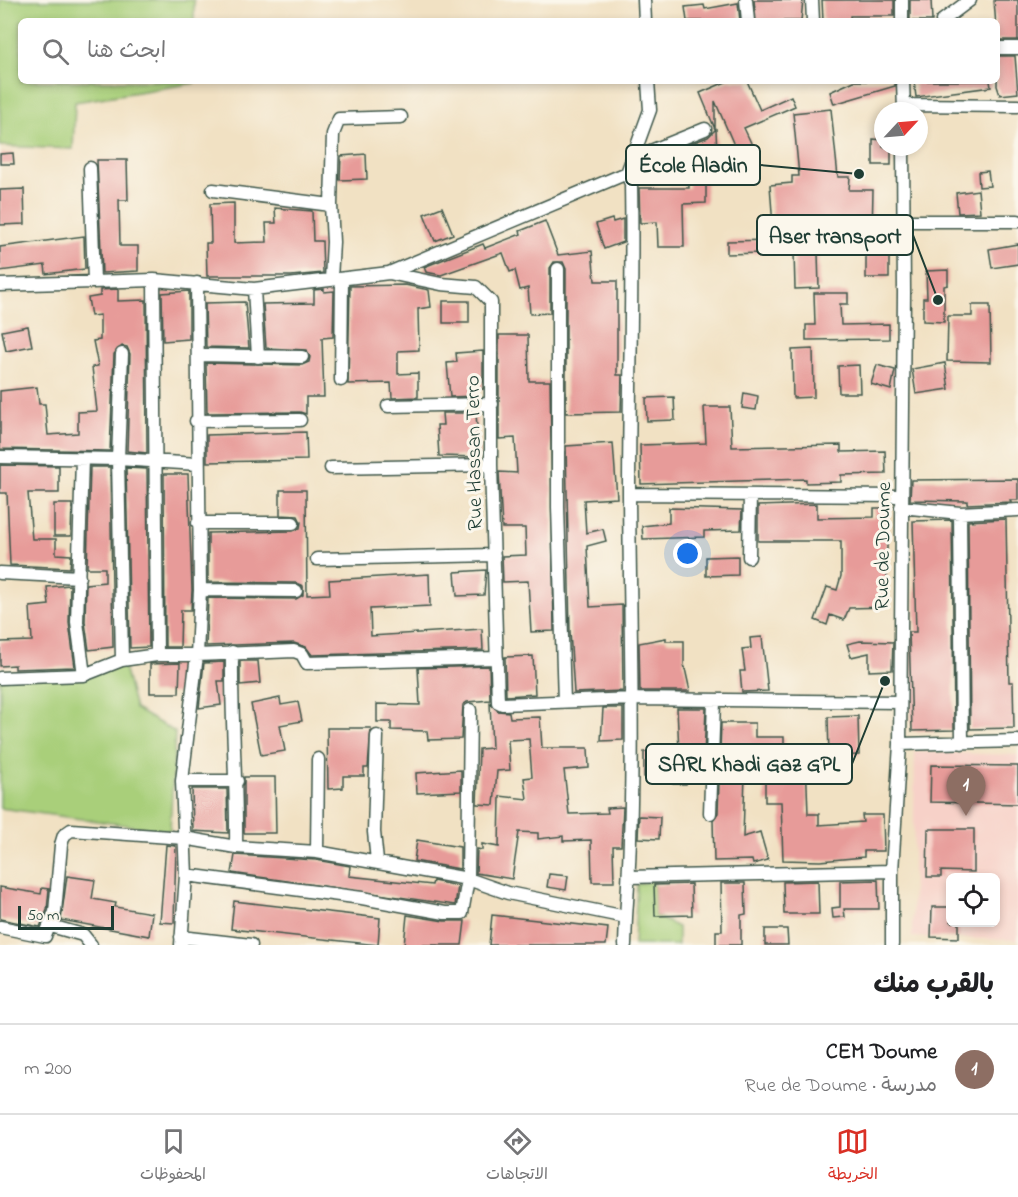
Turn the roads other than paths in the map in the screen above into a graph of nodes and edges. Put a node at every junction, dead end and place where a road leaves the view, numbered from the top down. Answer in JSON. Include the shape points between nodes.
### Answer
{"nodes":[{"id":1,"x":644,"y":0,"type":"edge"},
{"id":2,"x":746,"y":0,"type":"edge"},
{"id":3,"x":812,"y":0,"type":"edge"},
{"id":4,"x":902,"y":0,"type":"edge"},
{"id":5,"x":970,"y":0,"type":"edge"},
{"id":6,"x":645,"y":18,"type":"edge"},
{"id":7,"x":748,"y":18,"type":"edge"},
{"id":8,"x":813,"y":18,"type":"edge"},
{"id":9,"x":902,"y":18,"type":"edge"},
{"id":10,"x":946,"y":18,"type":"edge"},
{"id":11,"x":1000,"y":48,"type":"edge"},
{"id":12,"x":1018,"y":48,"type":"edge"},
{"id":13,"x":648,"y":84,"type":"edge"},
{"id":14,"x":903,"y":84,"type":"edge"},
{"id":15,"x":904,"y":102,"type":"edge"},
{"id":16,"x":1018,"y":106,"type":"edge"},
{"id":17,"x":928,"y":108,"type":"edge"},
{"id":18,"x":401,"y":117,"type":"dead end"},
{"id":19,"x":705,"y":129,"type":"dead end"},
{"id":20,"x":903,"y":156,"type":"edge"},
{"id":21,"x":631,"y":159,"type":"junction"},
{"id":22,"x":90,"y":168,"type":"dead end"},
{"id":23,"x":627,"y":173,"type":"junction"},
{"id":24,"x":213,"y":190,"type":"dead end"},
{"id":25,"x":331,"y":205,"type":"junction"},
{"id":26,"x":902,"y":221,"type":"junction"},
{"id":27,"x":1018,"y":221,"type":"edge"},
{"id":28,"x":558,"y":269,"type":"dead end"},
{"id":29,"x":389,"y":273,"type":"junction"},
{"id":30,"x":337,"y":279,"type":"junction"},
{"id":31,"x":154,"y":280,"type":"junction"},
{"id":32,"x":94,"y":281,"type":"junction"},
{"id":33,"x":197,"y":283,"type":"junction"},
{"id":34,"x":0,"y":285,"type":"edge"},
{"id":35,"x":254,"y":289,"type":"junction"},
{"id":36,"x":122,"y":354,"type":"dead end"},
{"id":37,"x":199,"y":355,"type":"junction"},
{"id":38,"x":258,"y":357,"type":"junction"},
{"id":39,"x":302,"y":357,"type":"dead end"},
{"id":40,"x":341,"y":380,"type":"dead end"},
{"id":41,"x":492,"y":404,"type":"junction"},
{"id":42,"x":388,"y":406,"type":"dead end"},
{"id":43,"x":300,"y":420,"type":"dead end"},
{"id":44,"x":196,"y":421,"type":"junction"},
{"id":45,"x":0,"y":457,"type":"edge"},
{"id":46,"x":82,"y":459,"type":"junction"},
{"id":47,"x":118,"y":459,"type":"junction"},
{"id":48,"x":157,"y":463,"type":"junction"},
{"id":49,"x":198,"y":464,"type":"junction"},
{"id":50,"x":491,"y":465,"type":"junction"},
{"id":51,"x":331,"y":468,"type":"dead end"},
{"id":52,"x":629,"y":494,"type":"junction"},
{"id":53,"x":750,"y":495,"type":"junction"},
{"id":54,"x":902,"y":502,"type":"junction"},
{"id":55,"x":1018,"y":510,"type":"edge"},
{"id":56,"x":960,"y":513,"type":"junction"},
{"id":57,"x":198,"y":523,"type":"junction"},
{"id":58,"x":292,"y":523,"type":"dead end"},
{"id":59,"x":494,"y":555,"type":"junction"},
{"id":60,"x":749,"y":558,"type":"dead end"},
{"id":61,"x":317,"y":559,"type":"dead end"},
{"id":62,"x":0,"y":573,"type":"edge"},
{"id":63,"x":79,"y":577,"type":"junction"},
{"id":64,"x":200,"y":590,"type":"junction"},
{"id":65,"x":296,"y":591,"type":"dead end"},
{"id":66,"x":232,"y":652,"type":"junction"},
{"id":67,"x":197,"y":654,"type":"junction"},
{"id":68,"x":157,"y":655,"type":"junction"},
{"id":69,"x":497,"y":658,"type":"junction"},
{"id":70,"x":122,"y":660,"type":"junction"},
{"id":71,"x":84,"y":675,"type":"junction"},
{"id":72,"x":0,"y":678,"type":"edge"},
{"id":73,"x":633,"y":699,"type":"junction"},
{"id":74,"x":564,"y":702,"type":"junction"},
{"id":75,"x":714,"y":702,"type":"junction"},
{"id":76,"x":899,"y":702,"type":"junction"},
{"id":77,"x":470,"y":710,"type":"dead end"},
{"id":78,"x":377,"y":736,"type":"dead end"},
{"id":79,"x":1018,"y":741,"type":"edge"},
{"id":80,"x":900,"y":744,"type":"junction"},
{"id":81,"x":962,"y":744,"type":"junction"},
{"id":82,"x":318,"y":759,"type":"dead end"},
{"id":83,"x":182,"y":781,"type":"junction"},
{"id":84,"x":237,"y":782,"type":"junction"},
{"id":85,"x":710,"y":813,"type":"dead end"},
{"id":86,"x":184,"y":838,"type":"junction"},
{"id":87,"x":236,"y":847,"type":"junction"},
{"id":88,"x":317,"y":852,"type":"junction"},
{"id":89,"x":377,"y":861,"type":"junction"},
{"id":90,"x":892,"y":871,"type":"junction"},
{"id":91,"x":186,"y":875,"type":"junction"},
{"id":92,"x":629,"y":876,"type":"junction"},
{"id":93,"x":468,"y":879,"type":"junction"},
{"id":94,"x":626,"y":917,"type":"junction"},
{"id":95,"x":0,"y":927,"type":"edge"},
{"id":96,"x":46,"y":936,"type":"edge"},
{"id":97,"x":181,"y":941,"type":"edge"},
{"id":98,"x":91,"y":945,"type":"edge"},
{"id":99,"x":251,"y":945,"type":"edge"},
{"id":100,"x":625,"y":945,"type":"edge"},
{"id":101,"x":892,"y":945,"type":"edge"}],
"edges":[{"from":1,"to":6,"type":"street"},
{"from":2,"to":7,"type":"street"},
{"from":3,"to":8,"type":"street"},
{"from":4,"to":9,"type":"street"},
{"from":5,"to":10,"type":"street"},
{"from":11,"to":12,"type":"street"},
{"from":13,"to":21,"type":"street","via":[[650,110]]},
{"from":14,"to":15,"type":"street"},
{"from":16,"to":17,"type":"street"},
{"from":18,"to":25,"type":"street","via":[[339,119],[333,134]]},
{"from":19,"to":21,"type":"street"},
{"from":20,"to":26,"type":"street","name":"Rue de Doume"},
{"from":21,"to":23,"type":"street"},
{"from":22,"to":32,"type":"street"},
{"from":23,"to":29,"type":"street"},
{"from":23,"to":52,"type":"street","via":[[631,184],[633,263]]},
{"from":24,"to":25,"type":"street"},
{"from":25,"to":30,"type":"street"},
{"from":26,"to":27,"type":"street"},
{"from":26,"to":54,"type":"street","name":"Rue de Doume"},
{"from":28,"to":74,"type":"street","via":[[558,507]]},
{"from":29,"to":30,"type":"street","name":"Rue Hassan Terro"},
{"from":29,"to":41,"type":"street","name":"Rue Hassan Terro","via":[[476,287],[491,302]]},
{"from":30,"to":35,"type":"street","name":"Rue Hassan Terro"},
{"from":30,"to":40,"type":"street"},
{"from":31,"to":32,"type":"street","name":"Rue Hassan Terro"},
{"from":31,"to":33,"type":"street","name":"Rue Hassan Terro"},
{"from":31,"to":48,"type":"street"},
{"from":32,"to":34,"type":"street","name":"Rue Hassan Terro"},
{"from":33,"to":35,"type":"street","name":"Rue Hassan Terro"},
{"from":33,"to":37,"type":"street"},
{"from":35,"to":38,"type":"street"},
{"from":36,"to":47,"type":"street"},
{"from":37,"to":38,"type":"street"},
{"from":37,"to":44,"type":"street"},
{"from":38,"to":39,"type":"street"},
{"from":41,"to":42,"type":"street"},
{"from":41,"to":50,"type":"street","name":"Rue Hassan Terro"},
{"from":43,"to":44,"type":"street"},
{"from":44,"to":49,"type":"street"},
{"from":45,"to":46,"type":"street"},
{"from":46,"to":47,"type":"street"},
{"from":46,"to":63,"type":"street"},
{"from":47,"to":48,"type":"street"},
{"from":47,"to":70,"type":"street"},
{"from":48,"to":49,"type":"street"},
{"from":48,"to":68,"type":"street"},
{"from":49,"to":57,"type":"street"},
{"from":50,"to":51,"type":"street"},
{"from":50,"to":59,"type":"street","name":"Rue Hassan Terro"},
{"from":52,"to":53,"type":"street"},
{"from":52,"to":73,"type":"street"},
{"from":53,"to":54,"type":"street"},
{"from":53,"to":60,"type":"street"},
{"from":54,"to":56,"type":"street"},
{"from":54,"to":76,"type":"street","name":"Rue de Doume"},
{"from":55,"to":56,"type":"street"},
{"from":56,"to":81,"type":"street"},
{"from":57,"to":58,"type":"street"},
{"from":57,"to":64,"type":"street"},
{"from":59,"to":61,"type":"street"},
{"from":59,"to":69,"type":"street","name":"Rue Hassan Terro"},
{"from":62,"to":63,"type":"street"},
{"from":63,"to":71,"type":"street","via":[[77,622]]},
{"from":64,"to":65,"type":"street"},
{"from":64,"to":67,"type":"street"},
{"from":66,"to":67,"type":"street"},
{"from":66,"to":69,"type":"street","via":[[294,651],[302,654],[307,663]]},
{"from":66,"to":84,"type":"street"},
{"from":67,"to":68,"type":"street"},
{"from":67,"to":83,"type":"street"},
{"from":68,"to":70,"type":"street"},
{"from":69,"to":74,"type":"street","name":"Rue Hassan Terro","via":[[496,697],[502,704]]},
{"from":70,"to":71,"type":"street"},
{"from":71,"to":72,"type":"street"},
{"from":73,"to":74,"type":"street","name":"Rue Hassan Terro"},
{"from":73,"to":75,"type":"street","name":"Rue Hassan Terro"},
{"from":73,"to":92,"type":"street"},
{"from":75,"to":76,"type":"street","name":"Rue Hassan Terro"},
{"from":75,"to":85,"type":"street"},
{"from":76,"to":80,"type":"street","name":"Rue de Doume"},
{"from":77,"to":93,"type":"street"},
{"from":78,"to":89,"type":"street"},
{"from":79,"to":81,"type":"street"},
{"from":80,"to":81,"type":"street"},
{"from":80,"to":90,"type":"street","name":"Rue de Doume"},
{"from":82,"to":88,"type":"street"},
{"from":83,"to":84,"type":"street"},
{"from":83,"to":86,"type":"street"},
{"from":84,"to":87,"type":"street"},
{"from":86,"to":87,"type":"street"},
{"from":86,"to":91,"type":"street"},
{"from":86,"to":96,"type":"street","via":[[66,832],[61,845],[56,912]]},
{"from":87,"to":88,"type":"street"},
{"from":88,"to":89,"type":"street"},
{"from":89,"to":93,"type":"street"},
{"from":90,"to":92,"type":"street"},
{"from":90,"to":101,"type":"street","name":"Rue de Doume"},
{"from":91,"to":93,"type":"street","via":[[445,913],[462,913]]},
{"from":91,"to":97,"type":"street"},
{"from":92,"to":94,"type":"street"},
{"from":93,"to":94,"type":"street","via":[[508,893]]},
{"from":94,"to":100,"type":"street"},
{"from":95,"to":96,"type":"street"},
{"from":96,"to":98,"type":"street","via":[[83,935]]},
{"from":97,"to":99,"type":"street"}]}
